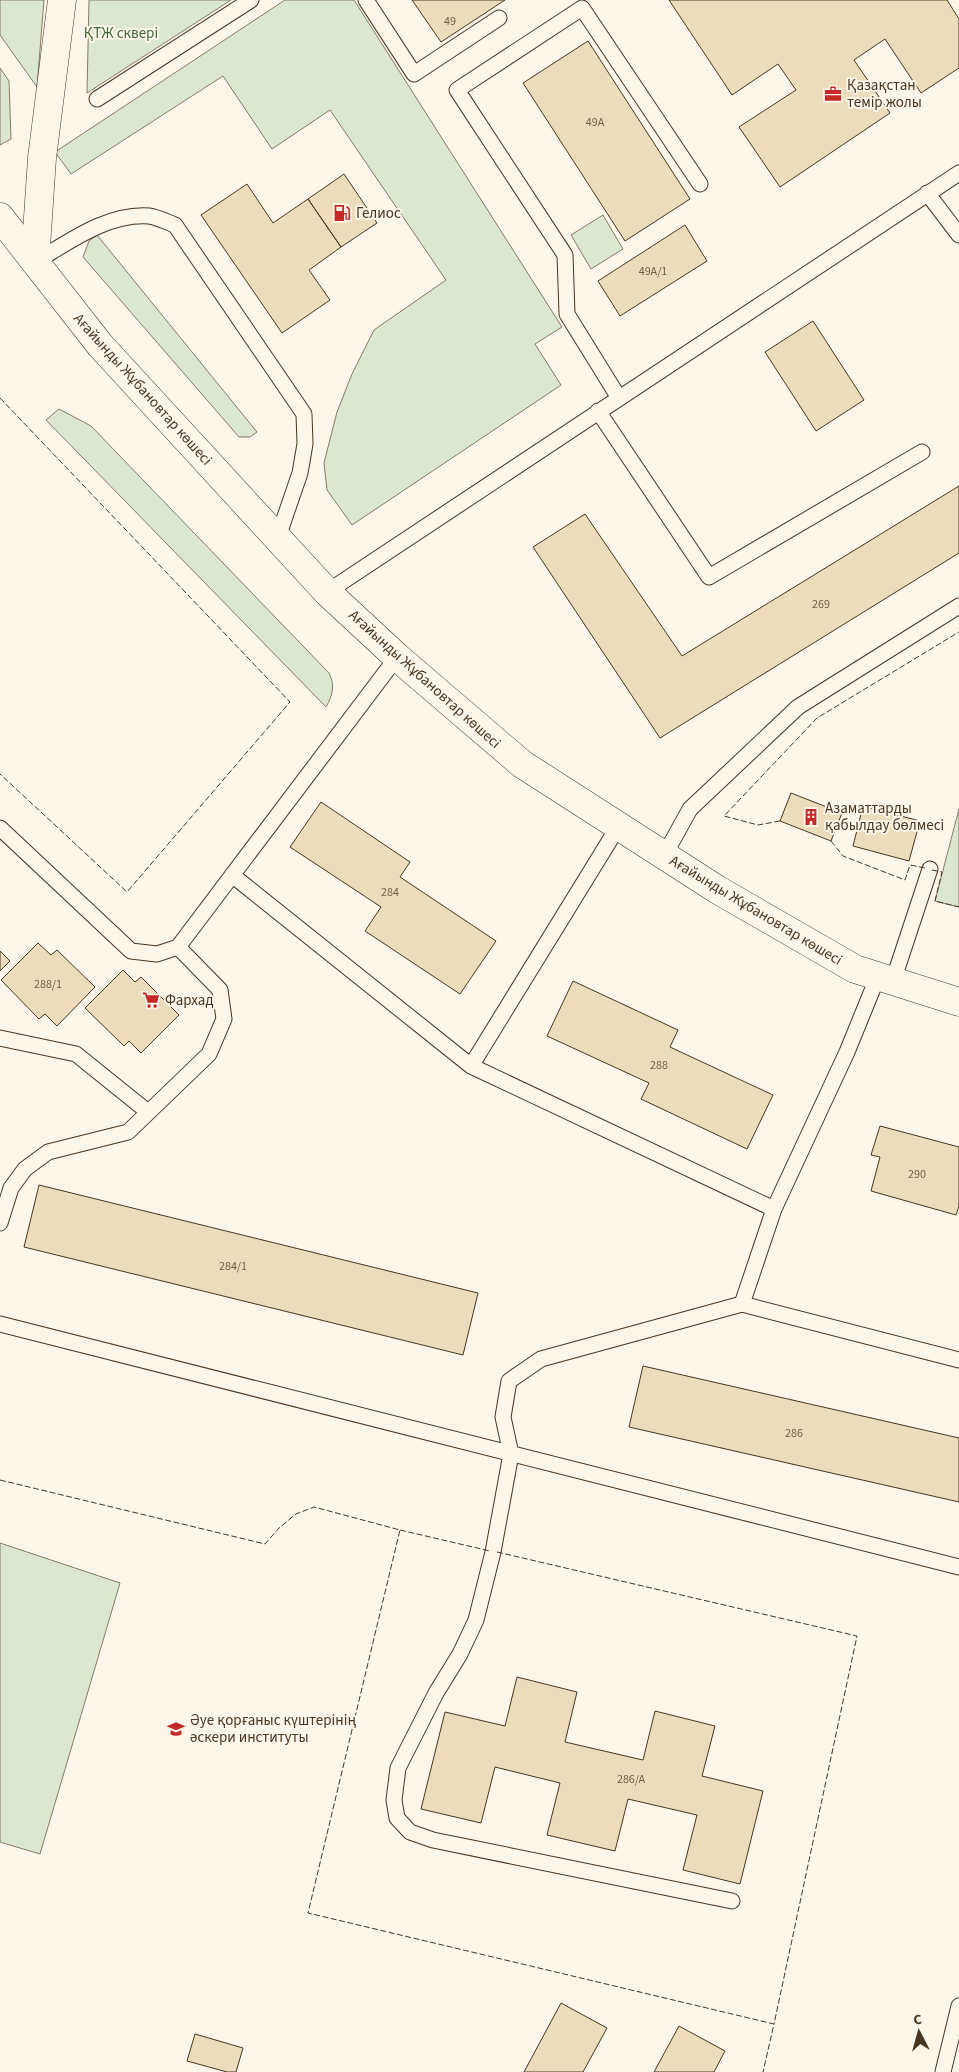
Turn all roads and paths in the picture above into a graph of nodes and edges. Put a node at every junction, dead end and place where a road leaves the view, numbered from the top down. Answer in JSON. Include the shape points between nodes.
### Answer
{"nodes":[{"id":1,"x":62,"y":0,"type":"edge"},
{"id":2,"x":251,"y":0,"type":"edge"},
{"id":3,"x":366,"y":0,"type":"edge"},
{"id":4,"x":499,"y":18,"type":"dead end"},
{"id":5,"x":97,"y":99,"type":"dead end"},
{"id":6,"x":959,"y":173,"type":"edge"},
{"id":7,"x":700,"y":184,"type":"dead end"},
{"id":8,"x":927,"y":193,"type":"junction"},
{"id":9,"x":0,"y":217,"type":"edge"},
{"id":10,"x":959,"y":235,"type":"edge"},
{"id":11,"x":35,"y":262,"type":"junction"},
{"id":12,"x":619,"y":398,"type":"junction"},
{"id":13,"x":598,"y":411,"type":"junction"},
{"id":14,"x":922,"y":452,"type":"dead end"},
{"id":15,"x":278,"y":537,"type":"junction"},
{"id":16,"x":327,"y":592,"type":"junction"},
{"id":17,"x":959,"y":606,"type":"edge"},
{"id":18,"x":397,"y":657,"type":"junction"},
{"id":19,"x":618,"y":826,"type":"junction"},
{"id":20,"x":0,"y":828,"type":"edge"},
{"id":21,"x":664,"y":856,"type":"junction"},
{"id":22,"x":930,"y":869,"type":"dead end"},
{"id":23,"x":232,"y":875,"type":"junction"},
{"id":24,"x":178,"y":947,"type":"junction"},
{"id":25,"x":885,"y":979,"type":"junction"},
{"id":26,"x":959,"y":1002,"type":"edge"},
{"id":27,"x":0,"y":1038,"type":"edge"},
{"id":28,"x":472,"y":1066,"type":"junction"},
{"id":29,"x":148,"y":1112,"type":"junction"},
{"id":30,"x":774,"y":1209,"type":"junction"},
{"id":31,"x":0,"y":1223,"type":"edge"},
{"id":32,"x":742,"y":1304,"type":"junction"},
{"id":33,"x":0,"y":1324,"type":"edge"},
{"id":34,"x":959,"y":1360,"type":"edge"},
{"id":35,"x":511,"y":1454,"type":"junction"},
{"id":36,"x":959,"y":1567,"type":"edge"},
{"id":37,"x":732,"y":1901,"type":"dead end"},
{"id":38,"x":959,"y":2006,"type":"edge"},
{"id":39,"x":943,"y":2072,"type":"edge"}],
"edges":[{"from":1,"to":11,"type":"street","via":[[42,158]]},
{"from":2,"to":5,"type":"lane"},
{"from":3,"to":4,"type":"lane","via":[[414,74]]},
{"from":6,"to":8,"type":"lane"},
{"from":7,"to":12,"type":"lane","via":[[582,8],[457,90],[565,255],[567,314]]},
{"from":8,"to":10,"type":"lane"},
{"from":8,"to":12,"type":"lane"},
{"from":9,"to":11,"type":"street","name":"Ағайынды Жұбановтар көшесі"},
{"from":11,"to":15,"type":"street","name":"Ағайынды Жұбановтар көшесі","via":[[100,345]]},
{"from":11,"to":15,"type":"lane","via":[[98,226],[123,218],[150,216],[175,225],[304,414],[305,444],[300,474]]},
{"from":12,"to":13,"type":"lane"},
{"from":13,"to":14,"type":"lane","via":[[709,577]]},
{"from":13,"to":16,"type":"lane"},
{"from":15,"to":16,"type":"street","name":"Ағайынды Жұбановтар көшесі"},
{"from":16,"to":18,"type":"street","name":"Ағайынды Жұбановтар көшесі"},
{"from":17,"to":21,"type":"lane","via":[[798,707],[690,809]]},
{"from":18,"to":19,"type":"street","name":"Ағайынды Жұбановтар көшесі","via":[[522,764]]},
{"from":18,"to":23,"type":"lane"},
{"from":19,"to":21,"type":"street","name":"Ағайынды Жұбановтар көшесі"},
{"from":19,"to":28,"type":"lane"},
{"from":20,"to":24,"type":"lane","via":[[131,950],[157,954]]},
{"from":21,"to":25,"type":"street","name":"Ағайынды Жұбановтар көшесі","via":[[856,969]]},
{"from":22,"to":25,"type":"lane"},
{"from":23,"to":24,"type":"lane"},
{"from":23,"to":28,"type":"lane"},
{"from":24,"to":29,"type":"lane","via":[[220,990],[224,1019],[209,1054]]},
{"from":25,"to":26,"type":"street","name":"Ағайынды Жұбановтар көшесі"},
{"from":25,"to":30,"type":"lane"},
{"from":27,"to":29,"type":"lane","via":[[76,1054]]},
{"from":28,"to":30,"type":"lane"},
{"from":29,"to":31,"type":"lane","via":[[128,1132],[48,1152],[25,1169],[11,1188]]},
{"from":30,"to":32,"type":"lane"},
{"from":32,"to":34,"type":"lane"},
{"from":32,"to":35,"type":"lane","via":[[541,1359],[509,1381],[503,1417]]},
{"from":33,"to":35,"type":"lane"},
{"from":35,"to":36,"type":"lane"},
{"from":35,"to":37,"type":"lane","via":[[493,1552],[476,1620],[398,1768],[394,1800],[397,1818],[410,1832],[433,1840]]},
{"from":38,"to":39,"type":"lane"}]}
